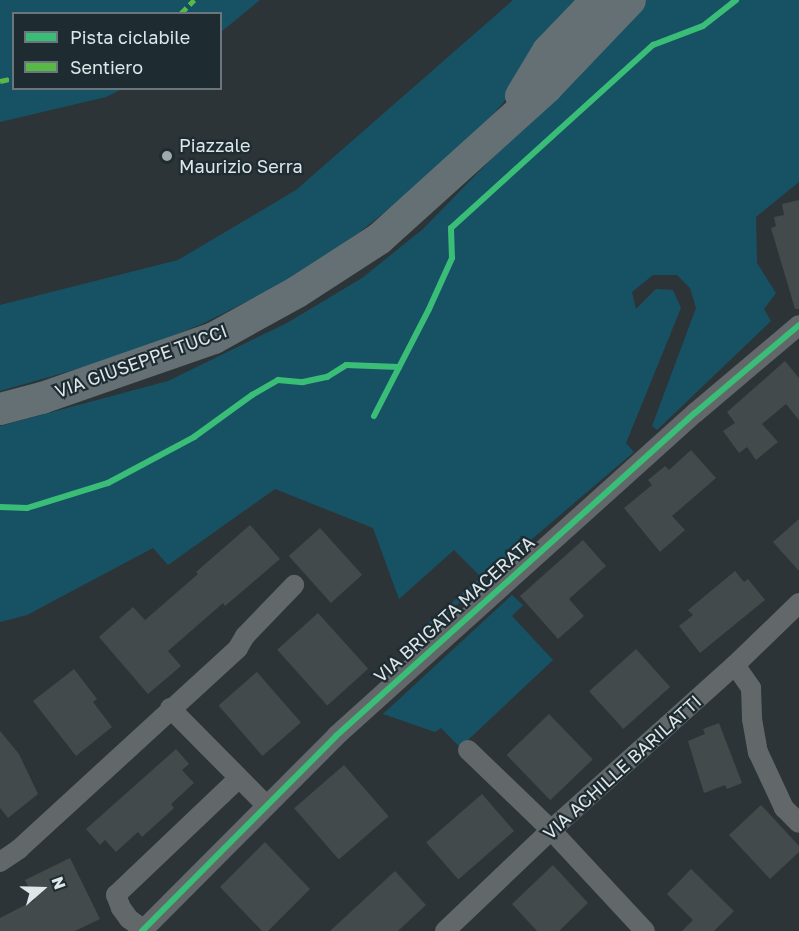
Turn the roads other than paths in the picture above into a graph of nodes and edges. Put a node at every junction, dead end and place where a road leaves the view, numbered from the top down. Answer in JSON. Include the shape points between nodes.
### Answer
{"nodes":[{"id":1,"x":597,"y":0,"type":"edge"},
{"id":2,"x":630,"y":0,"type":"edge"},
{"id":3,"x":504,"y":125,"type":"junction"},
{"id":4,"x":799,"y":325,"type":"edge"},
{"id":5,"x":0,"y":409,"type":"edge"},
{"id":6,"x":294,"y":585,"type":"dead end"},
{"id":7,"x":799,"y":603,"type":"edge"},
{"id":8,"x":735,"y":665,"type":"junction"},
{"id":9,"x":170,"y":708,"type":"junction"},
{"id":10,"x":468,"y":750,"type":"dead end"},
{"id":11,"x":238,"y":779,"type":"junction"},
{"id":12,"x":266,"y":805,"type":"junction"},
{"id":13,"x":799,"y":823,"type":"edge"},
{"id":14,"x":551,"y":830,"type":"junction"},
{"id":15,"x":0,"y":862,"type":"edge"},
{"id":16,"x":133,"y":928,"type":"edge"},
{"id":17,"x":445,"y":931,"type":"edge"},
{"id":18,"x":645,"y":931,"type":"edge"}],
"edges":[{"from":1,"to":3,"type":"main road","name":"VIA GIUSEPPE TUCCI","via":[[549,51]]},
{"from":2,"to":3,"type":"main road","name":"VIA GIUSEPPE TUCCI","via":[[547,87]]},
{"from":3,"to":5,"type":"main road","name":"VIA GIUSEPPE TUCCI","via":[[379,239],[297,292],[214,338]]},
{"from":4,"to":12,"type":"street","name":"VIA BRIGATA MACERATA","via":[[399,678]]},
{"from":6,"to":9,"type":"street","via":[[238,648]]},
{"from":7,"to":8,"type":"street","name":"VIA ACHILLE BARILATTI"},
{"from":8,"to":13,"type":"street","via":[[751,688],[758,752],[784,808]]},
{"from":8,"to":14,"type":"street","name":"VIA ACHILLE BARILATTI"},
{"from":9,"to":11,"type":"street"},
{"from":9,"to":15,"type":"street","via":[[19,849]]},
{"from":10,"to":14,"type":"street"},
{"from":11,"to":12,"type":"street"},
{"from":11,"to":16,"type":"street","via":[[116,895]]},
{"from":12,"to":16,"type":"street","name":"VIA BRIGATA MACERATA"},
{"from":14,"to":17,"type":"street","name":"VIA ACHILLE BARILATTI"},
{"from":14,"to":18,"type":"street"}]}
